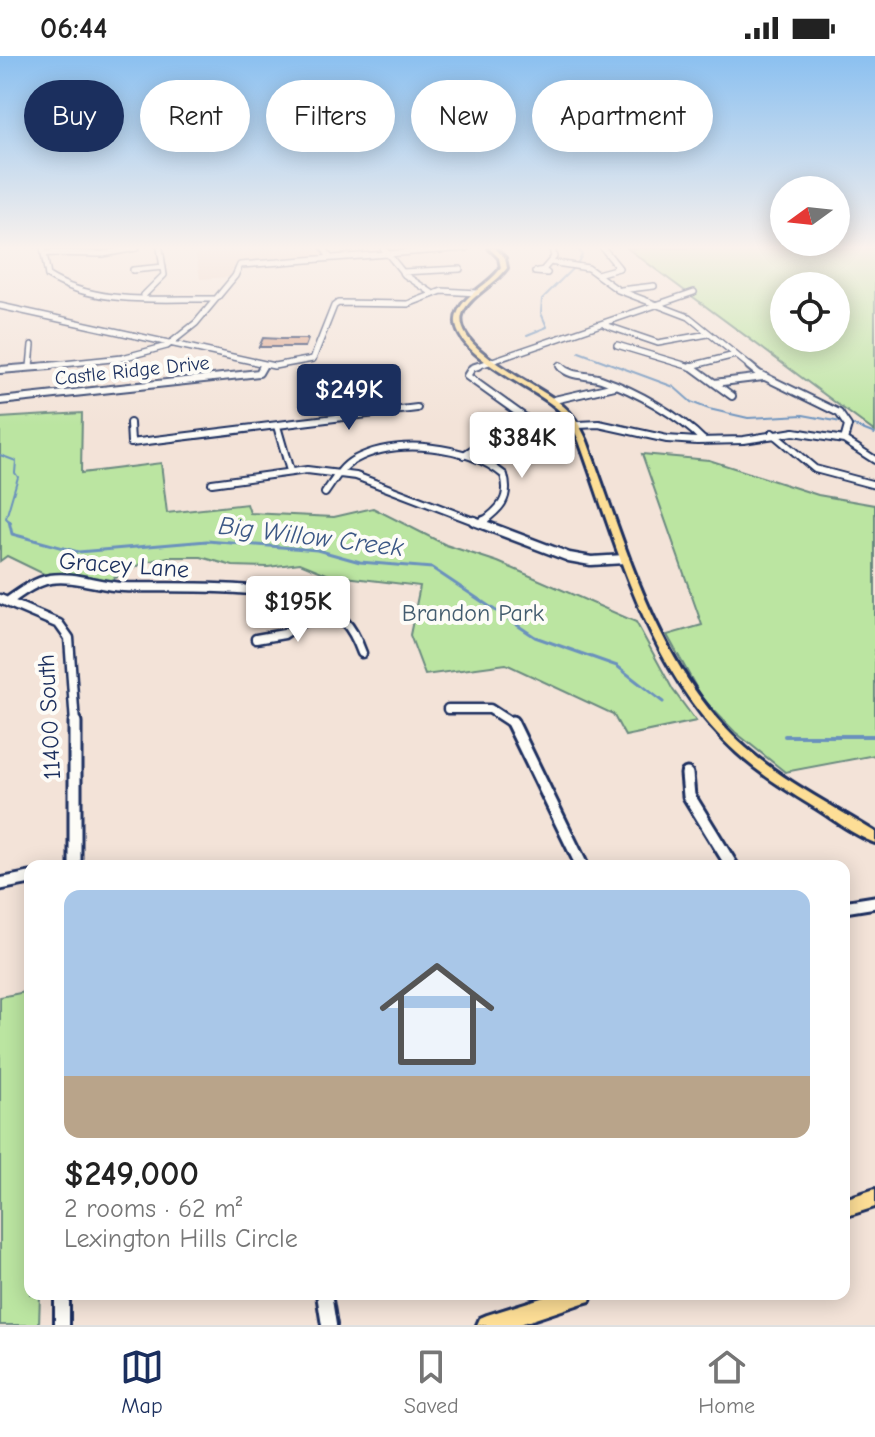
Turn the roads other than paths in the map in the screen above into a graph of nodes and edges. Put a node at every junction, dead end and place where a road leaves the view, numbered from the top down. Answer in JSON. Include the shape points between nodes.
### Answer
{"nodes":[{"id":1,"x":5,"y":307,"type":"edge"},
{"id":2,"x":208,"y":307,"type":"edge"},
{"id":3,"x":333,"y":307,"type":"edge"},
{"id":4,"x":464,"y":307,"type":"edge"},
{"id":5,"x":652,"y":307,"type":"edge"},
{"id":6,"x":665,"y":307,"type":"edge"},
{"id":7,"x":605,"y":325,"type":"junction"},
{"id":8,"x":708,"y":334,"type":"junction"},
{"id":9,"x":171,"y":344,"type":"junction"},
{"id":10,"x":32,"y":345,"type":"dead end"},
{"id":11,"x":617,"y":345,"type":"dead end"},
{"id":12,"x":735,"y":355,"type":"junction"},
{"id":13,"x":493,"y":363,"type":"junction"},
{"id":14,"x":263,"y":365,"type":"junction"},
{"id":15,"x":559,"y":365,"type":"dead end"},
{"id":16,"x":691,"y":366,"type":"junction"},
{"id":17,"x":30,"y":367,"type":"junction"},
{"id":18,"x":0,"y":370,"type":"edge"},
{"id":19,"x":763,"y":377,"type":"junction"},
{"id":20,"x":714,"y":383,"type":"junction"},
{"id":21,"x":615,"y":386,"type":"junction"},
{"id":22,"x":732,"y":396,"type":"dead end"},
{"id":23,"x":554,"y":400,"type":"junction"},
{"id":24,"x":0,"y":401,"type":"edge"},
{"id":25,"x":417,"y":408,"type":"dead end"},
{"id":26,"x":130,"y":423,"type":"dead end"},
{"id":27,"x":576,"y":425,"type":"junction"},
{"id":28,"x":277,"y":426,"type":"junction"},
{"id":29,"x":772,"y":433,"type":"junction"},
{"id":30,"x":844,"y":440,"type":"junction"},
{"id":31,"x":704,"y":441,"type":"junction"},
{"id":32,"x":484,"y":442,"type":"dead end"},
{"id":33,"x":464,"y":455,"type":"junction"},
{"id":34,"x":875,"y":460,"type":"edge"},
{"id":35,"x":290,"y":471,"type":"junction"},
{"id":36,"x":340,"y":473,"type":"junction"},
{"id":37,"x":212,"y":483,"type":"dead end"},
{"id":38,"x":875,"y":485,"type":"edge"},
{"id":39,"x":325,"y":493,"type":"dead end"},
{"id":40,"x":481,"y":523,"type":"junction"},
{"id":41,"x":625,"y":559,"type":"junction"},
{"id":42,"x":4,"y":601,"type":"edge"},
{"id":43,"x":323,"y":608,"type":"junction"},
{"id":44,"x":256,"y":639,"type":"dead end"},
{"id":45,"x":362,"y":653,"type":"dead end"},
{"id":46,"x":448,"y":709,"type":"dead end"},
{"id":47,"x":687,"y":774,"type":"dead end"},
{"id":48,"x":875,"y":838,"type":"edge"},
{"id":49,"x":75,"y":860,"type":"edge"},
{"id":50,"x":579,"y":860,"type":"edge"},
{"id":51,"x":728,"y":860,"type":"edge"},
{"id":52,"x":24,"y":879,"type":"edge"},
{"id":53,"x":0,"y":884,"type":"edge"},
{"id":54,"x":875,"y":902,"type":"edge"},
{"id":55,"x":850,"y":906,"type":"edge"},
{"id":56,"x":875,"y":1198,"type":"edge"},
{"id":57,"x":850,"y":1206,"type":"edge"},
{"id":58,"x":62,"y":1300,"type":"edge"},
{"id":59,"x":325,"y":1300,"type":"edge"},
{"id":60,"x":569,"y":1300,"type":"edge"},
{"id":61,"x":524,"y":1320,"type":"edge"},
{"id":62,"x":62,"y":1325,"type":"edge"},
{"id":63,"x":329,"y":1325,"type":"edge"},
{"id":64,"x":487,"y":1325,"type":"edge"}],
"edges":[{"from":1,"to":9,"type":"street"},
{"from":2,"to":9,"type":"street"},
{"from":3,"to":14,"type":"street","via":[[310,361]]},
{"from":4,"to":13,"type":"main road","via":[[459,328],[471,347]]},
{"from":5,"to":7,"type":"street"},
{"from":6,"to":8,"type":"street"},
{"from":7,"to":8,"type":"street","via":[[658,343]]},
{"from":7,"to":13,"type":"street"},
{"from":8,"to":12,"type":"street"},
{"from":9,"to":14,"type":"street"},
{"from":9,"to":17,"type":"street","via":[[131,356]]},
{"from":10,"to":17,"type":"street"},
{"from":11,"to":16,"type":"street"},
{"from":12,"to":16,"type":"street"},
{"from":12,"to":19,"type":"street"},
{"from":13,"to":23,"type":"main road"},
{"from":13,"to":27,"type":"street","via":[[469,370],[467,376],[534,426]]},
{"from":14,"to":24,"type":"street","name":"Castle Ridge Drive","via":[[259,373]]},
{"from":15,"to":21,"type":"street","via":[[565,372]]},
{"from":16,"to":20,"type":"street"},
{"from":17,"to":18,"type":"street"},
{"from":19,"to":20,"type":"street"},
{"from":19,"to":30,"type":"street","via":[[839,413],[848,426]]},
{"from":20,"to":22,"type":"street"},
{"from":21,"to":23,"type":"street"},
{"from":21,"to":31,"type":"street"},
{"from":23,"to":27,"type":"main road"},
{"from":25,"to":28,"type":"street"},
{"from":26,"to":28,"type":"street","via":[[131,443]]},
{"from":27,"to":31,"type":"street"},
{"from":27,"to":41,"type":"main road"},
{"from":28,"to":35,"type":"street"},
{"from":29,"to":30,"type":"street"},
{"from":29,"to":31,"type":"street"},
{"from":29,"to":38,"type":"street","via":[[815,469]]},
{"from":30,"to":34,"type":"street"},
{"from":32,"to":33,"type":"street"},
{"from":33,"to":36,"type":"street","via":[[433,448],[373,455],[356,459]]},
{"from":33,"to":40,"type":"street","via":[[495,467],[506,480],[507,503]]},
{"from":35,"to":36,"type":"street"},
{"from":35,"to":37,"type":"street"},
{"from":36,"to":39,"type":"street"},
{"from":36,"to":40,"type":"street"},
{"from":40,"to":41,"type":"street","via":[[569,557]]},
{"from":41,"to":48,"type":"main road","via":[[647,617],[678,675],[714,724],[765,769]]},
{"from":42,"to":43,"type":"street","name":"Gracey Lane","via":[[33,584],[62,578],[99,586],[273,594]]},
{"from":42,"to":49,"type":"street","name":"11400 South","via":[[59,624],[69,638],[77,760]]},
{"from":43,"to":44,"type":"street","via":[[284,634]]},
{"from":43,"to":45,"type":"street","name":"Gracey Lane","via":[[350,626]]},
{"from":46,"to":50,"type":"street","via":[[486,706],[512,722]]},
{"from":47,"to":51,"type":"street","via":[[689,796]]},
{"from":52,"to":53,"type":"street"},
{"from":54,"to":55,"type":"street"},
{"from":56,"to":57,"type":"main road"},
{"from":58,"to":62,"type":"street"},
{"from":59,"to":63,"type":"street"},
{"from":60,"to":61,"type":"main road"},
{"from":61,"to":64,"type":"main road"}]}
